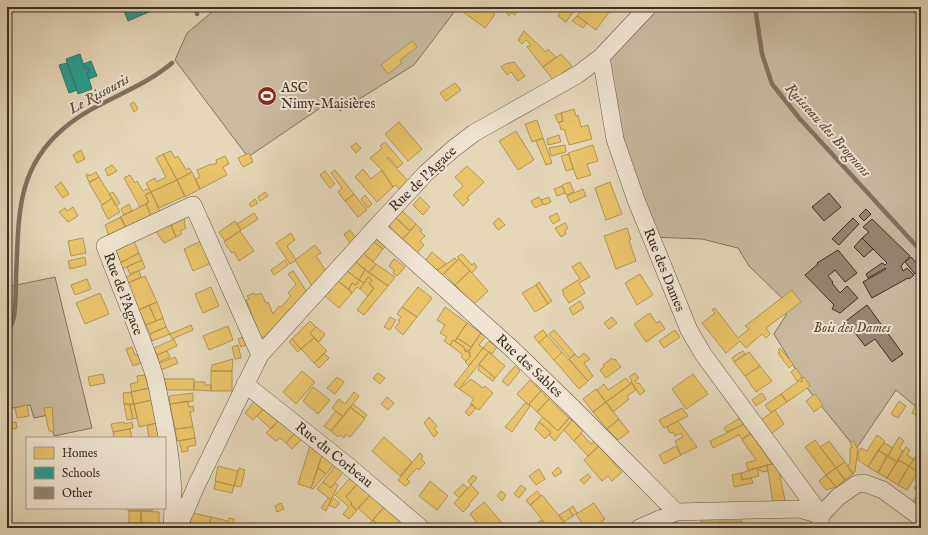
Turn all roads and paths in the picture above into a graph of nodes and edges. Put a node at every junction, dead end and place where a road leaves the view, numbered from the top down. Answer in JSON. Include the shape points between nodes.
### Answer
{"nodes":[{"id":1,"x":644,"y":8,"type":"edge"},
{"id":2,"x":601,"y":58,"type":"junction"},
{"id":3,"x":376,"y":226,"type":"junction"},
{"id":4,"x":260,"y":355,"type":"junction"},
{"id":5,"x":245,"y":384,"type":"junction"},
{"id":6,"x":676,"y":512,"type":"junction"},
{"id":7,"x":921,"y":518,"type":"edge"},
{"id":8,"x":820,"y":522,"type":"edge"},
{"id":9,"x":172,"y":528,"type":"edge"},
{"id":10,"x":178,"y":528,"type":"edge"},
{"id":11,"x":421,"y":528,"type":"edge"},
{"id":12,"x":639,"y":528,"type":"edge"}],
"edges":[{"from":1,"to":2,"type":"street"},
{"from":2,"to":3,"type":"street","name":"Rue de l'Agace","via":[[577,75],[480,129],[453,148]]},
{"from":2,"to":8,"type":"street","name":"Rue des Dames","via":[[615,139],[636,200],[689,330]]},
{"from":3,"to":4,"type":"street","name":"Rue de l'Agace"},
{"from":3,"to":6,"type":"street","name":"Rue des Sables","via":[[511,348]]},
{"from":4,"to":5,"type":"street","name":"Rue de l'Agace"},
{"from":4,"to":9,"type":"street","name":"Rue de l'Agace","via":[[193,205],[105,246],[160,398],[173,477]]},
{"from":5,"to":10,"type":"street","name":"Rue de l'Agace"},
{"from":5,"to":11,"type":"street","name":"Rue du Corbeau"},
{"from":6,"to":8,"type":"street","via":[[799,509]]},
{"from":6,"to":12,"type":"street"},
{"from":7,"to":8,"type":"street","via":[[882,490],[864,483],[857,484],[838,496]]}]}
